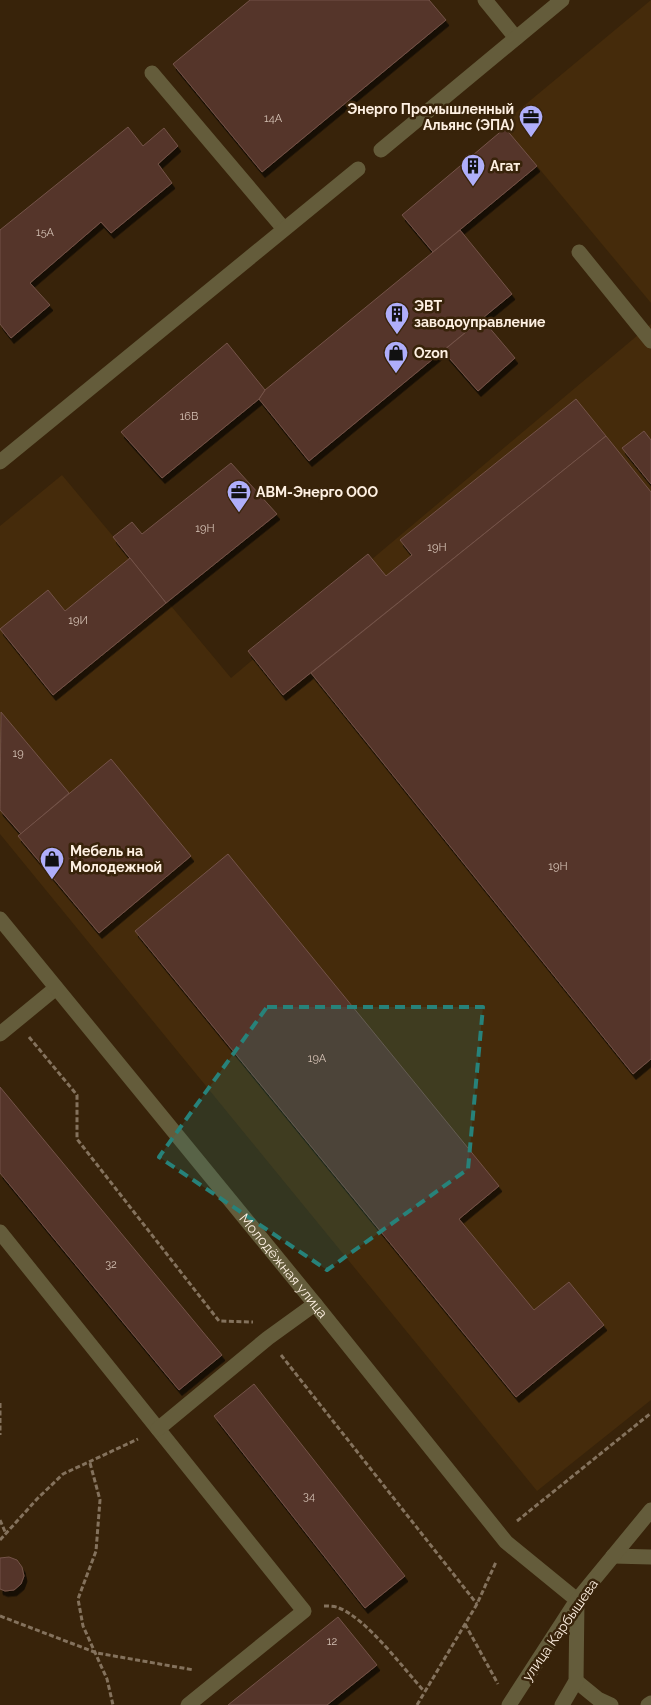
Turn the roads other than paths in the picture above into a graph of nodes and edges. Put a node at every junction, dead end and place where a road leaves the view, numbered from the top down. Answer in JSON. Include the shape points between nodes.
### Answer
{"nodes":[{"id":1,"x":485,"y":0,"type":"edge"},
{"id":2,"x":562,"y":0,"type":"edge"},
{"id":3,"x":516,"y":38,"type":"junction"},
{"id":4,"x":152,"y":73,"type":"dead end"},
{"id":5,"x":380,"y":150,"type":"dead end"},
{"id":6,"x":358,"y":169,"type":"dead end"},
{"id":7,"x":284,"y":229,"type":"junction"},
{"id":8,"x":579,"y":252,"type":"dead end"},
{"id":9,"x":651,"y":341,"type":"edge"},
{"id":10,"x":0,"y":462,"type":"edge"},
{"id":11,"x":0,"y":919,"type":"edge"},
{"id":12,"x":56,"y":988,"type":"junction"},
{"id":13,"x":0,"y":1034,"type":"edge"},
{"id":14,"x":0,"y":1232,"type":"edge"},
{"id":15,"x":6,"y":1250,"type":"edge"},
{"id":16,"x":315,"y":1304,"type":"junction"},
{"id":17,"x":158,"y":1429,"type":"junction"},
{"id":18,"x":651,"y":1510,"type":"edge"},
{"id":19,"x":613,"y":1556,"type":"junction"},
{"id":20,"x":651,"y":1557,"type":"edge"},
{"id":21,"x":577,"y":1600,"type":"junction"},
{"id":22,"x":576,"y":1681,"type":"junction"},
{"id":23,"x":188,"y":1705,"type":"edge"},
{"id":24,"x":509,"y":1705,"type":"edge"},
{"id":25,"x":562,"y":1705,"type":"edge"},
{"id":26,"x":611,"y":1705,"type":"edge"}],
"edges":[{"from":1,"to":3,"type":"street"},
{"from":2,"to":3,"type":"street"},
{"from":3,"to":5,"type":"street"},
{"from":4,"to":7,"type":"street"},
{"from":6,"to":7,"type":"street"},
{"from":7,"to":10,"type":"street"},
{"from":8,"to":9,"type":"street"},
{"from":11,"to":12,"type":"street","name":"Молодёжная улица"},
{"from":12,"to":13,"type":"street"},
{"from":12,"to":16,"type":"street","name":"Молодёжная улица"},
{"from":14,"to":15,"type":"street"},
{"from":15,"to":17,"type":"street"},
{"from":16,"to":17,"type":"street","via":[[268,1338]]},
{"from":16,"to":21,"type":"street","name":"Молодёжная улица","via":[[506,1542]]},
{"from":17,"to":23,"type":"street","via":[[304,1611]]},
{"from":18,"to":19,"type":"street","name":"улица Карбышева"},
{"from":19,"to":20,"type":"street"},
{"from":19,"to":21,"type":"street","name":"улица Карбышева"},
{"from":21,"to":22,"type":"street"},
{"from":21,"to":24,"type":"street","name":"улица Карбышева"},
{"from":22,"to":25,"type":"street"},
{"from":22,"to":26,"type":"street"}]}
